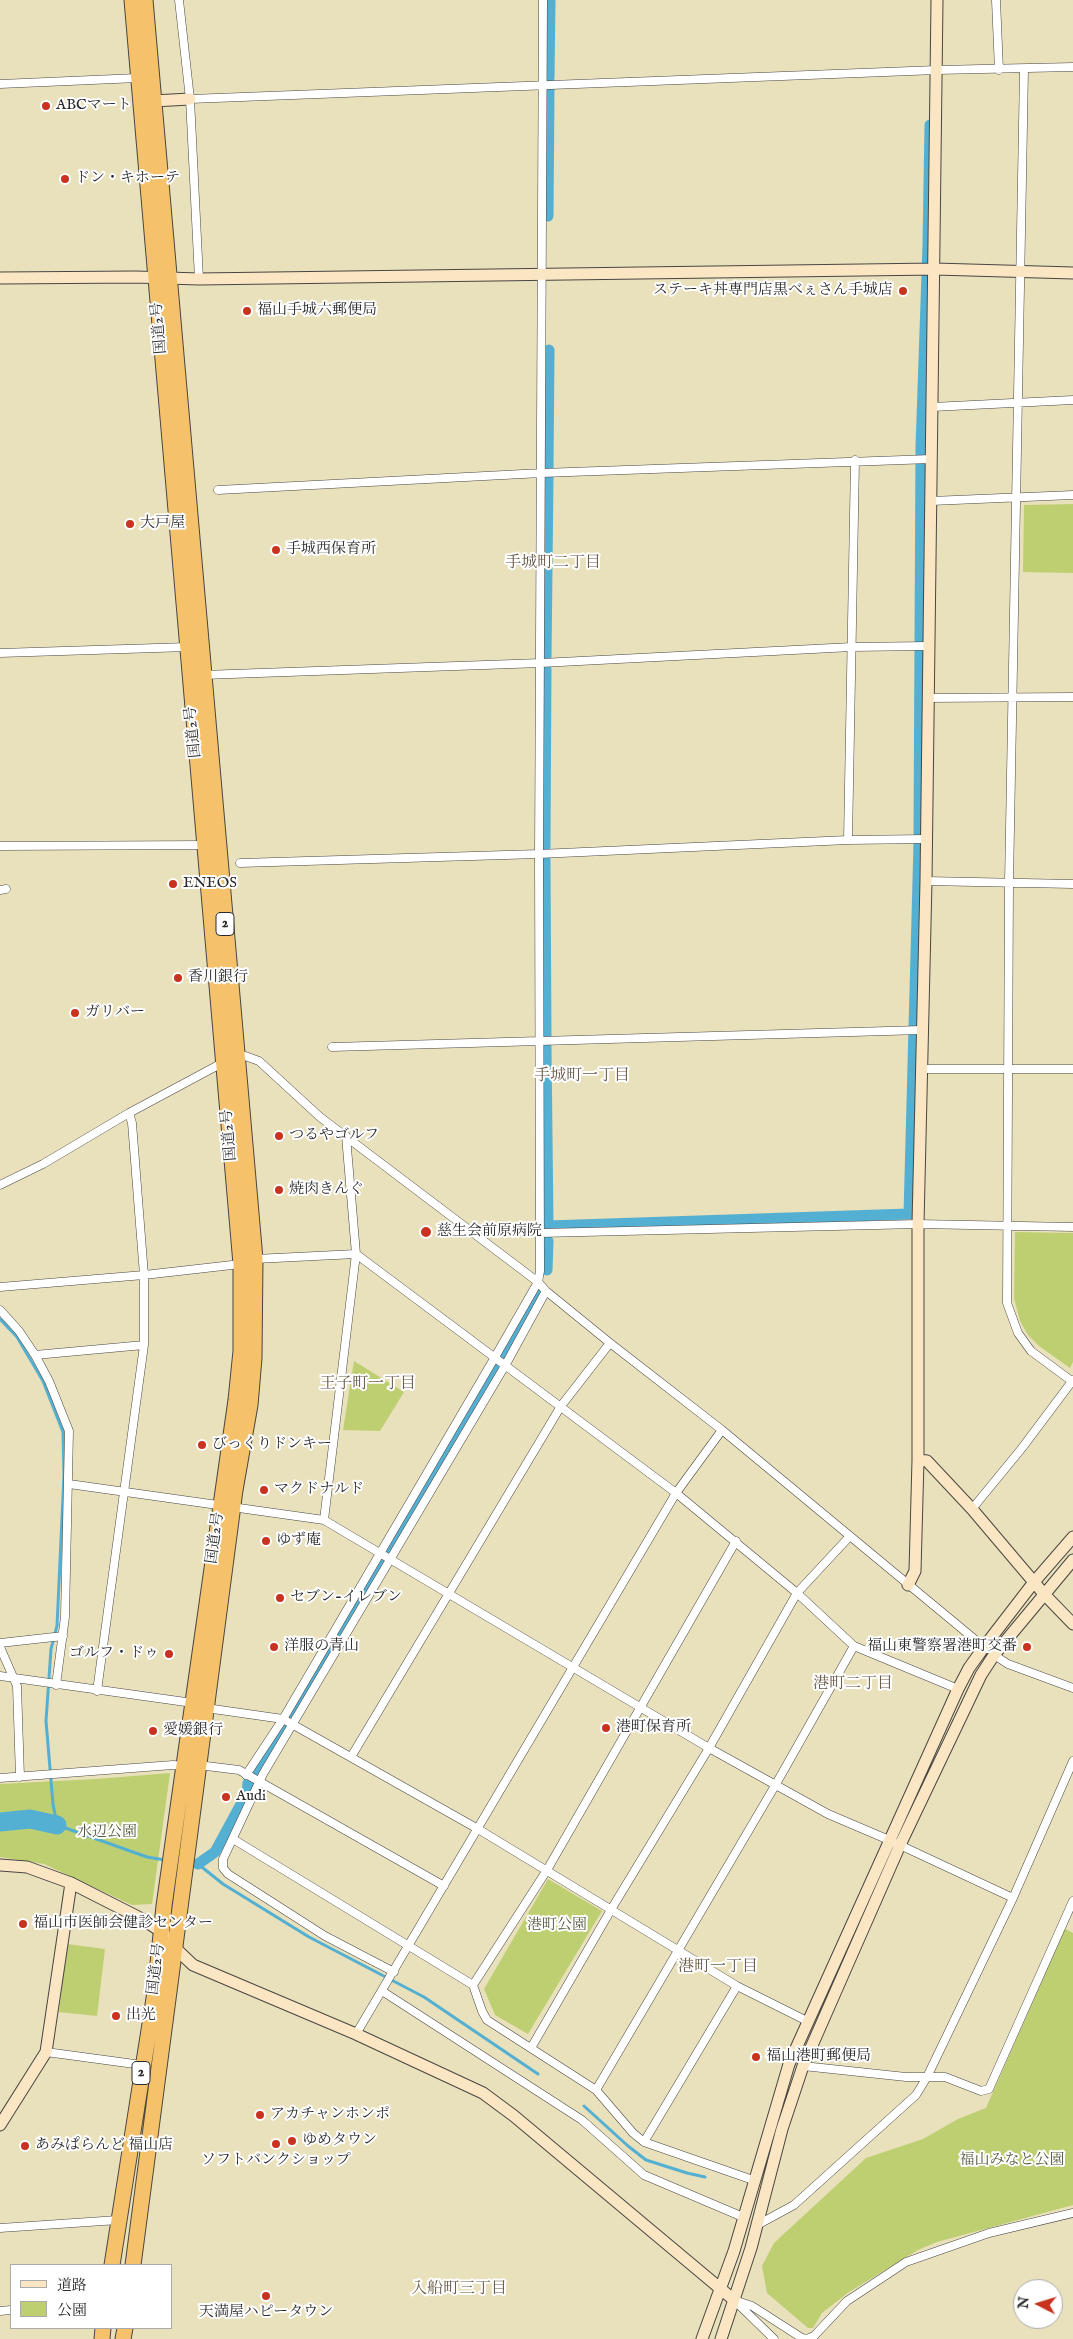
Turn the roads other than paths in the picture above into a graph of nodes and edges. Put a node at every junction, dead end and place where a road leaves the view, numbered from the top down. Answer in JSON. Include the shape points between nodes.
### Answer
{"nodes":[{"id":1,"x":132,"y":0,"type":"edge"},
{"id":2,"x":145,"y":0,"type":"edge"},
{"id":3,"x":179,"y":0,"type":"edge"},
{"id":4,"x":544,"y":0,"type":"edge"},
{"id":5,"x":937,"y":0,"type":"edge"},
{"id":6,"x":996,"y":0,"type":"edge"},
{"id":7,"x":1073,"y":67,"type":"edge"},
{"id":8,"x":937,"y":70,"type":"junction"},
{"id":9,"x":1000,"y":70,"type":"junction"},
{"id":10,"x":1024,"y":70,"type":"junction"},
{"id":11,"x":138,"y":78,"type":"junction"},
{"id":12,"x":0,"y":84,"type":"edge"},
{"id":13,"x":543,"y":85,"type":"junction"},
{"id":14,"x":190,"y":99,"type":"junction"},
{"id":15,"x":153,"y":101,"type":"junction"},
{"id":16,"x":935,"y":269,"type":"junction"},
{"id":17,"x":1020,"y":271,"type":"junction"},
{"id":18,"x":1073,"y":273,"type":"edge"},
{"id":19,"x":542,"y":274,"type":"junction"},
{"id":20,"x":0,"y":278,"type":"edge"},
{"id":21,"x":162,"y":278,"type":"junction"},
{"id":22,"x":199,"y":279,"type":"junction"},
{"id":23,"x":1073,"y":400,"type":"edge"},
{"id":24,"x":1018,"y":402,"type":"junction"},
{"id":25,"x":932,"y":407,"type":"junction"},
{"id":26,"x":931,"y":459,"type":"junction"},
{"id":27,"x":855,"y":460,"type":"junction"},
{"id":28,"x":542,"y":473,"type":"junction"},
{"id":29,"x":218,"y":490,"type":"dead end"},
{"id":30,"x":1073,"y":495,"type":"edge"},
{"id":31,"x":1015,"y":497,"type":"junction"},
{"id":32,"x":932,"y":501,"type":"junction"},
{"id":33,"x":928,"y":646,"type":"junction"},
{"id":34,"x":194,"y":647,"type":"junction"},
{"id":35,"x":852,"y":647,"type":"junction"},
{"id":36,"x":0,"y":652,"type":"edge"},
{"id":37,"x":541,"y":663,"type":"junction"},
{"id":38,"x":203,"y":675,"type":"junction"},
{"id":39,"x":1013,"y":697,"type":"junction"},
{"id":40,"x":1073,"y":697,"type":"edge"},
{"id":41,"x":927,"y":698,"type":"junction"},
{"id":42,"x":926,"y":839,"type":"junction"},
{"id":43,"x":848,"y":840,"type":"junction"},
{"id":44,"x":206,"y":845,"type":"junction"},
{"id":45,"x":0,"y":846,"type":"edge"},
{"id":46,"x":538,"y":854,"type":"junction"},
{"id":47,"x":240,"y":863,"type":"dead end"},
{"id":48,"x":926,"y":881,"type":"junction"},
{"id":49,"x":1009,"y":883,"type":"junction"},
{"id":50,"x":1073,"y":884,"type":"edge"},
{"id":51,"x":922,"y":1030,"type":"junction"},
{"id":52,"x":539,"y":1042,"type":"junction"},
{"id":53,"x":332,"y":1047,"type":"dead end"},
{"id":54,"x":230,"y":1058,"type":"junction"},
{"id":55,"x":921,"y":1069,"type":"junction"},
{"id":56,"x":1007,"y":1069,"type":"junction"},
{"id":57,"x":1073,"y":1069,"type":"edge"},
{"id":58,"x":128,"y":1113,"type":"junction"},
{"id":59,"x":346,"y":1136,"type":"junction"},
{"id":60,"x":0,"y":1185,"type":"edge"},
{"id":61,"x":918,"y":1224,"type":"junction"},
{"id":62,"x":1008,"y":1225,"type":"junction"},
{"id":63,"x":1073,"y":1227,"type":"edge"},
{"id":64,"x":541,"y":1233,"type":"junction"},
{"id":65,"x":356,"y":1254,"type":"junction"},
{"id":66,"x":248,"y":1262,"type":"junction"},
{"id":67,"x":144,"y":1275,"type":"junction"},
{"id":68,"x":538,"y":1282,"type":"junction"},
{"id":69,"x":0,"y":1287,"type":"edge"},
{"id":70,"x":546,"y":1291,"type":"junction"},
{"id":71,"x":0,"y":1310,"type":"edge"},
{"id":72,"x":610,"y":1343,"type":"junction"},
{"id":73,"x":144,"y":1346,"type":"junction"},
{"id":74,"x":35,"y":1355,"type":"junction"},
{"id":75,"x":500,"y":1361,"type":"junction"},
{"id":76,"x":1073,"y":1381,"type":"edge"},
{"id":77,"x":561,"y":1406,"type":"junction"},
{"id":78,"x":722,"y":1430,"type":"junction"},
{"id":79,"x":918,"y":1460,"type":"junction"},
{"id":80,"x":69,"y":1484,"type":"junction"},
{"id":81,"x":126,"y":1492,"type":"junction"},
{"id":82,"x":676,"y":1493,"type":"junction"},
{"id":83,"x":226,"y":1506,"type":"junction"},
{"id":84,"x":972,"y":1509,"type":"junction"},
{"id":85,"x":324,"y":1520,"type":"junction"},
{"id":86,"x":850,"y":1536,"type":"junction"},
{"id":87,"x":1073,"y":1538,"type":"edge"},
{"id":88,"x":736,"y":1541,"type":"junction"},
{"id":89,"x":385,"y":1557,"type":"junction"},
{"id":90,"x":1073,"y":1560,"type":"edge"},
{"id":91,"x":1034,"y":1582,"type":"junction"},
{"id":92,"x":908,"y":1585,"type":"junction"},
{"id":93,"x":797,"y":1593,"type":"junction"},
{"id":94,"x":1044,"y":1594,"type":"junction"},
{"id":95,"x":450,"y":1595,"type":"junction"},
{"id":96,"x":1073,"y":1624,"type":"edge"},
{"id":97,"x":63,"y":1636,"type":"junction"},
{"id":98,"x":0,"y":1643,"type":"edge"},
{"id":99,"x":854,"y":1646,"type":"junction"},
{"id":100,"x":0,"y":1647,"type":"edge"},
{"id":101,"x":984,"y":1647,"type":"junction"},
{"id":102,"x":994,"y":1655,"type":"junction"},
{"id":103,"x":572,"y":1666,"type":"junction"},
{"id":104,"x":0,"y":1676,"type":"edge"},
{"id":105,"x":14,"y":1678,"type":"junction"},
{"id":106,"x":56,"y":1684,"type":"junction"},
{"id":107,"x":1073,"y":1688,"type":"edge"},
{"id":108,"x":958,"y":1690,"type":"junction"},
{"id":109,"x":97,"y":1691,"type":"junction"},
{"id":110,"x":200,"y":1706,"type":"junction"},
{"id":111,"x":640,"y":1707,"type":"junction"},
{"id":112,"x":289,"y":1722,"type":"junction"},
{"id":113,"x":709,"y":1748,"type":"junction"},
{"id":114,"x":350,"y":1757,"type":"junction"},
{"id":115,"x":1073,"y":1761,"type":"edge"},
{"id":116,"x":191,"y":1766,"type":"junction"},
{"id":117,"x":20,"y":1777,"type":"junction"},
{"id":118,"x":0,"y":1778,"type":"edge"},
{"id":119,"x":252,"y":1778,"type":"junction"},
{"id":120,"x":776,"y":1784,"type":"junction"},
{"id":121,"x":478,"y":1829,"type":"junction"},
{"id":122,"x":233,"y":1839,"type":"junction"},
{"id":123,"x":894,"y":1843,"type":"junction"},
{"id":124,"x":0,"y":1865,"type":"edge"},
{"id":125,"x":547,"y":1870,"type":"junction"},
{"id":126,"x":175,"y":1882,"type":"junction"},
{"id":127,"x":71,"y":1883,"type":"junction"},
{"id":128,"x":444,"y":1886,"type":"junction"},
{"id":129,"x":1013,"y":1898,"type":"junction"},
{"id":130,"x":1073,"y":1900,"type":"edge"},
{"id":131,"x":612,"y":1908,"type":"junction"},
{"id":132,"x":162,"y":1932,"type":"junction"},
{"id":133,"x":174,"y":1947,"type":"junction"},
{"id":134,"x":409,"y":1948,"type":"junction"},
{"id":135,"x":678,"y":1951,"type":"junction"},
{"id":136,"x":393,"y":1973,"type":"junction"},
{"id":137,"x":474,"y":1985,"type":"junction"},
{"id":138,"x":737,"y":1986,"type":"junction"},
{"id":139,"x":383,"y":1990,"type":"junction"},
{"id":140,"x":806,"y":2022,"type":"junction"},
{"id":141,"x":356,"y":2034,"type":"junction"},
{"id":142,"x":531,"y":2048,"type":"junction"},
{"id":143,"x":46,"y":2052,"type":"junction"},
{"id":144,"x":142,"y":2065,"type":"junction"},
{"id":145,"x":803,"y":2066,"type":"junction"},
{"id":146,"x":927,"y":2077,"type":"junction"},
{"id":147,"x":596,"y":2090,"type":"junction"},
{"id":148,"x":1,"y":2119,"type":"edge"},
{"id":149,"x":644,"y":2142,"type":"junction"},
{"id":150,"x":753,"y":2180,"type":"junction"},
{"id":151,"x":1073,"y":2213,"type":"edge"},
{"id":152,"x":743,"y":2217,"type":"junction"},
{"id":153,"x":118,"y":2220,"type":"junction"},
{"id":154,"x":758,"y":2224,"type":"junction"},
{"id":155,"x":0,"y":2228,"type":"edge"},
{"id":156,"x":112,"y":2264,"type":"edge"},
{"id":157,"x":133,"y":2264,"type":"edge"},
{"id":158,"x":721,"y":2287,"type":"junction"},
{"id":159,"x":734,"y":2300,"type":"junction"},
{"id":160,"x":813,"y":2337,"type":"edge"},
{"id":161,"x":702,"y":2339,"type":"edge"},
{"id":162,"x":721,"y":2339,"type":"edge"},
{"id":163,"x":774,"y":2339,"type":"edge"}],
"edges":[{"from":1,"to":11,"type":"highway","name":"国道2号","number":"2"},
{"from":2,"to":15,"type":"highway","name":"国道2号","number":"2"},
{"from":3,"to":14,"type":"street"},
{"from":4,"to":13,"type":"street"},
{"from":5,"to":8,"type":"street"},
{"from":6,"to":9,"type":"street"},
{"from":7,"to":10,"type":"street"},
{"from":8,"to":9,"type":"street"},
{"from":8,"to":13,"type":"street"},
{"from":8,"to":16,"type":"street"},
{"from":9,"to":10,"type":"street"},
{"from":10,"to":17,"type":"street"},
{"from":11,"to":12,"type":"street"},
{"from":11,"to":21,"type":"highway","name":"国道2号","number":"2"},
{"from":13,"to":14,"type":"street"},
{"from":13,"to":19,"type":"street"},
{"from":14,"to":15,"type":"street"},
{"from":14,"to":22,"type":"street"},
{"from":15,"to":21,"type":"highway","name":"国道2号","number":"2"},
{"from":16,"to":17,"type":"street"},
{"from":16,"to":19,"type":"street"},
{"from":16,"to":25,"type":"street"},
{"from":17,"to":18,"type":"street"},
{"from":17,"to":24,"type":"street"},
{"from":19,"to":22,"type":"street"},
{"from":19,"to":28,"type":"street"},
{"from":20,"to":21,"type":"street"},
{"from":21,"to":22,"type":"street"},
{"from":21,"to":34,"type":"highway","name":"国道2号","number":"2"},
{"from":23,"to":24,"type":"street"},
{"from":24,"to":25,"type":"street"},
{"from":24,"to":31,"type":"street"},
{"from":25,"to":26,"type":"street"},
{"from":26,"to":27,"type":"street"},
{"from":26,"to":32,"type":"street"},
{"from":27,"to":28,"type":"street"},
{"from":27,"to":35,"type":"street"},
{"from":28,"to":29,"type":"street"},
{"from":28,"to":37,"type":"street"},
{"from":30,"to":31,"type":"street"},
{"from":31,"to":32,"type":"street"},
{"from":31,"to":39,"type":"street"},
{"from":32,"to":33,"type":"street"},
{"from":33,"to":35,"type":"street"},
{"from":33,"to":41,"type":"street"},
{"from":34,"to":36,"type":"street"},
{"from":34,"to":38,"type":"highway","name":"国道2号","number":"2"},
{"from":34,"to":44,"type":"highway","name":"国道2号","number":"2"},
{"from":35,"to":37,"type":"street"},
{"from":35,"to":43,"type":"street"},
{"from":37,"to":38,"type":"street"},
{"from":37,"to":46,"type":"street"},
{"from":38,"to":54,"type":"highway","name":"国道2号","number":"2"},
{"from":39,"to":40,"type":"street"},
{"from":39,"to":41,"type":"street"},
{"from":39,"to":49,"type":"street"},
{"from":41,"to":42,"type":"street"},
{"from":42,"to":43,"type":"street"},
{"from":42,"to":48,"type":"street"},
{"from":43,"to":46,"type":"street"},
{"from":44,"to":45,"type":"street"},
{"from":44,"to":54,"type":"highway","name":"国道2号","number":"2"},
{"from":46,"to":47,"type":"street"},
{"from":46,"to":52,"type":"street"},
{"from":48,"to":49,"type":"street"},
{"from":48,"to":51,"type":"street"},
{"from":49,"to":50,"type":"street"},
{"from":49,"to":56,"type":"street"},
{"from":51,"to":52,"type":"street"},
{"from":51,"to":55,"type":"street"},
{"from":52,"to":53,"type":"street"},
{"from":52,"to":64,"type":"street"},
{"from":54,"to":58,"type":"street"},
{"from":54,"to":59,"type":"street","via":[[259,1061],[320,1117]]},
{"from":54,"to":66,"type":"highway","name":"国道2号","number":"2"},
{"from":55,"to":56,"type":"street"},
{"from":55,"to":61,"type":"street"},
{"from":56,"to":57,"type":"street"},
{"from":56,"to":62,"type":"street"},
{"from":58,"to":60,"type":"street","via":[[43,1164]]},
{"from":58,"to":67,"type":"street","via":[[132,1122]]},
{"from":59,"to":65,"type":"street"},
{"from":59,"to":68,"type":"street"},
{"from":61,"to":62,"type":"street"},
{"from":61,"to":64,"type":"street"},
{"from":61,"to":79,"type":"street"},
{"from":62,"to":63,"type":"street"},
{"from":62,"to":76,"type":"street","via":[[1007,1302],[1010,1316],[1031,1351]]},
{"from":64,"to":68,"type":"street"},
{"from":65,"to":66,"type":"street"},
{"from":65,"to":75,"type":"street"},
{"from":65,"to":85,"type":"street"},
{"from":66,"to":67,"type":"street"},
{"from":66,"to":83,"type":"highway","name":"国道2号","number":"2","via":[[254,1358],[250,1405]]},
{"from":67,"to":69,"type":"street"},
{"from":67,"to":73,"type":"street"},
{"from":68,"to":70,"type":"street"},
{"from":68,"to":75,"type":"street"},
{"from":70,"to":72,"type":"street"},
{"from":70,"to":75,"type":"street"},
{"from":71,"to":74,"type":"street","via":[[20,1331]]},
{"from":72,"to":77,"type":"street"},
{"from":72,"to":78,"type":"street"},
{"from":73,"to":74,"type":"street"},
{"from":73,"to":81,"type":"street"},
{"from":74,"to":80,"type":"street","via":[[50,1381],[69,1431]]},
{"from":75,"to":77,"type":"street"},
{"from":75,"to":89,"type":"street"},
{"from":75,"to":89,"type":"street"},
{"from":76,"to":84,"type":"street"},
{"from":77,"to":82,"type":"street"},
{"from":77,"to":95,"type":"street"},
{"from":78,"to":82,"type":"street"},
{"from":78,"to":86,"type":"street"},
{"from":79,"to":84,"type":"street","via":[[927,1462]]},
{"from":79,"to":92,"type":"street","via":[[915,1571]]},
{"from":80,"to":81,"type":"street"},
{"from":80,"to":97,"type":"street"},
{"from":81,"to":83,"type":"street"},
{"from":81,"to":109,"type":"street"},
{"from":82,"to":88,"type":"street"},
{"from":82,"to":103,"type":"street"},
{"from":83,"to":85,"type":"street"},
{"from":83,"to":110,"type":"highway","name":"国道2号","number":"2"},
{"from":84,"to":91,"type":"street"},
{"from":85,"to":89,"type":"street"},
{"from":86,"to":92,"type":"street"},
{"from":86,"to":93,"type":"street"},
{"from":87,"to":91,"type":"street"},
{"from":88,"to":93,"type":"street"},
{"from":88,"to":111,"type":"street"},
{"from":89,"to":95,"type":"street"},
{"from":89,"to":112,"type":"street"},
{"from":89,"to":112,"type":"street"},
{"from":90,"to":94,"type":"street"},
{"from":91,"to":94,"type":"street"},
{"from":91,"to":101,"type":"street"},
{"from":92,"to":101,"type":"street"},
{"from":93,"to":99,"type":"street"},
{"from":93,"to":113,"type":"street"},
{"from":94,"to":96,"type":"street"},
{"from":94,"to":102,"type":"street"},
{"from":95,"to":103,"type":"street"},
{"from":95,"to":114,"type":"street"},
{"from":97,"to":98,"type":"street"},
{"from":97,"to":106,"type":"street"},
{"from":99,"to":108,"type":"street"},
{"from":99,"to":120,"type":"street"},
{"from":100,"to":105,"type":"street"},
{"from":101,"to":108,"type":"street"},
{"from":102,"to":107,"type":"street","via":[[1008,1664]]},
{"from":102,"to":123,"type":"street"},
{"from":103,"to":111,"type":"street"},
{"from":103,"to":121,"type":"street"},
{"from":104,"to":105,"type":"street"},
{"from":105,"to":106,"type":"street"},
{"from":105,"to":117,"type":"street","via":[[17,1686]]},
{"from":106,"to":109,"type":"street"},
{"from":108,"to":123,"type":"street"},
{"from":109,"to":110,"type":"street"},
{"from":110,"to":112,"type":"street"},
{"from":110,"to":116,"type":"highway","name":"国道2号","number":"2"},
{"from":111,"to":113,"type":"street"},
{"from":111,"to":125,"type":"street"},
{"from":112,"to":114,"type":"street"},
{"from":112,"to":119,"type":"street"},
{"from":112,"to":119,"type":"street"},
{"from":113,"to":120,"type":"street"},
{"from":113,"to":131,"type":"street"},
{"from":114,"to":121,"type":"street"},
{"from":115,"to":129,"type":"street"},
{"from":116,"to":117,"type":"street"},
{"from":116,"to":119,"type":"street","via":[[239,1770]]},
{"from":116,"to":126,"type":"highway","name":"国道2号","number":"2"},
{"from":117,"to":118,"type":"street"},
{"from":119,"to":122,"type":"street"},
{"from":119,"to":128,"type":"street"},
{"from":120,"to":123,"type":"street","via":[[828,1814]]},
{"from":120,"to":135,"type":"street"},
{"from":121,"to":125,"type":"street"},
{"from":121,"to":128,"type":"street"},
{"from":122,"to":134,"type":"street"},
{"from":122,"to":136,"type":"street","via":[[223,1859],[223,1868],[228,1874],[325,1936]]},
{"from":123,"to":129,"type":"street"},
{"from":123,"to":140,"type":"street"},
{"from":123,"to":145,"type":"street"},
{"from":124,"to":127,"type":"street","via":[[27,1867]]},
{"from":125,"to":131,"type":"street"},
{"from":125,"to":137,"type":"street"},
{"from":126,"to":132,"type":"highway","name":"国道2号","number":"2"},
{"from":126,"to":133,"type":"highway","name":"国道2号","number":"2"},
{"from":127,"to":132,"type":"street"},
{"from":127,"to":143,"type":"street"},
{"from":128,"to":134,"type":"street"},
{"from":129,"to":146,"type":"street"},
{"from":130,"to":146,"type":"street","via":[[989,2090],[981,2091],[945,2078]]},
{"from":131,"to":135,"type":"street"},
{"from":131,"to":142,"type":"street"},
{"from":132,"to":133,"type":"street"},
{"from":132,"to":144,"type":"highway","name":"国道2号","number":"2"},
{"from":133,"to":141,"type":"street","via":[[194,1965]]},
{"from":133,"to":157,"type":"highway","name":"国道2号","number":"2"},
{"from":134,"to":136,"type":"street"},
{"from":134,"to":137,"type":"street"},
{"from":135,"to":138,"type":"street"},
{"from":135,"to":147,"type":"street"},
{"from":136,"to":139,"type":"street"},
{"from":137,"to":142,"type":"street","via":[[487,2020]]},
{"from":138,"to":140,"type":"street"},
{"from":138,"to":149,"type":"street"},
{"from":139,"to":141,"type":"street"},
{"from":139,"to":152,"type":"street","via":[[582,2120],[644,2175]]},
{"from":140,"to":150,"type":"street","via":[[789,2064]]},
{"from":141,"to":158,"type":"street","via":[[483,2093]]},
{"from":142,"to":147,"type":"street"},
{"from":143,"to":144,"type":"street"},
{"from":143,"to":148,"type":"street"},
{"from":144,"to":153,"type":"highway","name":"国道2号","number":"2"},
{"from":145,"to":146,"type":"street"},
{"from":145,"to":154,"type":"street","via":[[779,2138]]},
{"from":146,"to":154,"type":"street","via":[[916,2095],[794,2205]]},
{"from":147,"to":149,"type":"street"},
{"from":149,"to":150,"type":"street"},
{"from":150,"to":152,"type":"street"},
{"from":151,"to":160,"type":"street","via":[[989,2233],[906,2262],[847,2301]]},
{"from":152,"to":158,"type":"street"},
{"from":153,"to":155,"type":"street"},
{"from":153,"to":156,"type":"highway","name":"国道2号","number":"2"},
{"from":154,"to":159,"type":"street"},
{"from":158,"to":159,"type":"street"},
{"from":158,"to":161,"type":"street"},
{"from":159,"to":160,"type":"street","via":[[752,2306],[802,2338]]},
{"from":159,"to":162,"type":"street"},
{"from":159,"to":163,"type":"street"}]}
